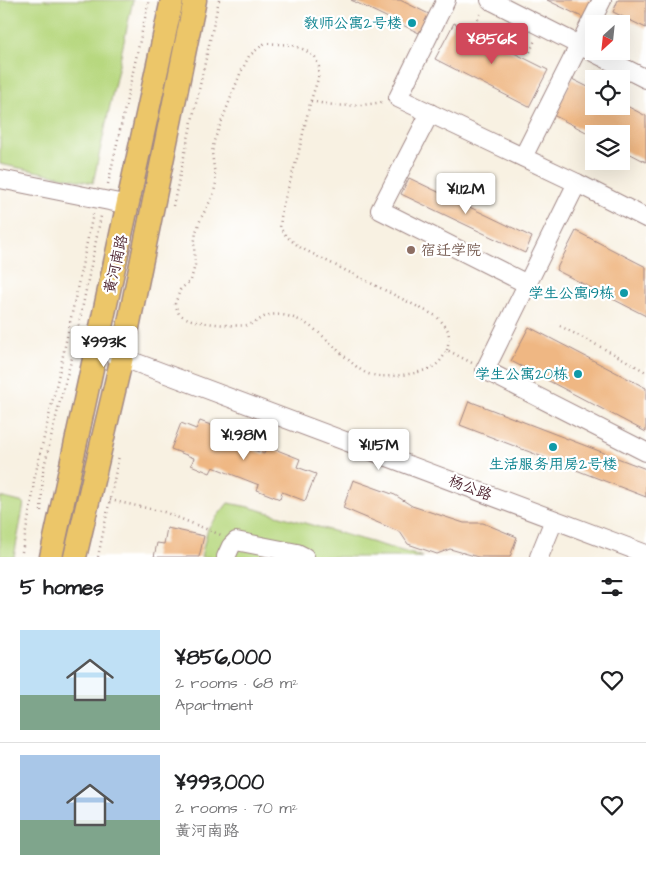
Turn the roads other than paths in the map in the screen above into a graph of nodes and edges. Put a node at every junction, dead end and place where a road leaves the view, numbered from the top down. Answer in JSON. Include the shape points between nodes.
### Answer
{"nodes":[{"id":1,"x":172,"y":0,"type":"edge"},
{"id":2,"x":195,"y":0,"type":"edge"},
{"id":3,"x":446,"y":0,"type":"edge"},
{"id":4,"x":490,"y":0,"type":"edge"},
{"id":5,"x":602,"y":0,"type":"edge"},
{"id":6,"x":580,"y":45,"type":"junction"},
{"id":7,"x":646,"y":79,"type":"edge"},
{"id":8,"x":430,"y":113,"type":"junction"},
{"id":9,"x":523,"y":158,"type":"junction"},
{"id":10,"x":0,"y":179,"type":"edge"},
{"id":11,"x":577,"y":183,"type":"junction"},
{"id":12,"x":129,"y":205,"type":"junction"},
{"id":13,"x":646,"y":218,"type":"edge"},
{"id":14,"x":527,"y":284,"type":"junction"},
{"id":15,"x":97,"y":348,"type":"junction"},
{"id":16,"x":122,"y":357,"type":"junction"},
{"id":17,"x":646,"y":452,"type":"edge"},
{"id":18,"x":554,"y":520,"type":"junction"},
{"id":19,"x":646,"y":554,"type":"edge"},
{"id":20,"x":51,"y":557,"type":"edge"},
{"id":21,"x":75,"y":557,"type":"edge"},
{"id":22,"x":226,"y":557,"type":"edge"},
{"id":23,"x":305,"y":557,"type":"edge"},
{"id":24,"x":539,"y":557,"type":"edge"}],
"edges":[{"from":1,"to":12,"type":"main road","name":"黄河南路"},
{"from":2,"to":16,"type":"main road","name":"黄河南路"},
{"from":3,"to":8,"type":"street","via":[[398,98]]},
{"from":4,"to":6,"type":"street"},
{"from":5,"to":6,"type":"street"},
{"from":6,"to":7,"type":"street"},
{"from":6,"to":9,"type":"street"},
{"from":8,"to":9,"type":"street"},
{"from":8,"to":14,"type":"street","via":[[380,210]]},
{"from":9,"to":11,"type":"street"},
{"from":10,"to":12,"type":"street"},
{"from":11,"to":13,"type":"street"},
{"from":11,"to":14,"type":"street"},
{"from":12,"to":15,"type":"main road","name":"黄河南路"},
{"from":14,"to":17,"type":"street","via":[[485,370]]},
{"from":15,"to":16,"type":"street","name":"杨公路"},
{"from":15,"to":20,"type":"main road","name":"黄河南路"},
{"from":16,"to":18,"type":"street","name":"杨公路"},
{"from":16,"to":21,"type":"main road","name":"黄河南路"},
{"from":18,"to":19,"type":"street","name":"杨公路"},
{"from":18,"to":24,"type":"street"},
{"from":22,"to":23,"type":"street","via":[[236,541]]}]}
